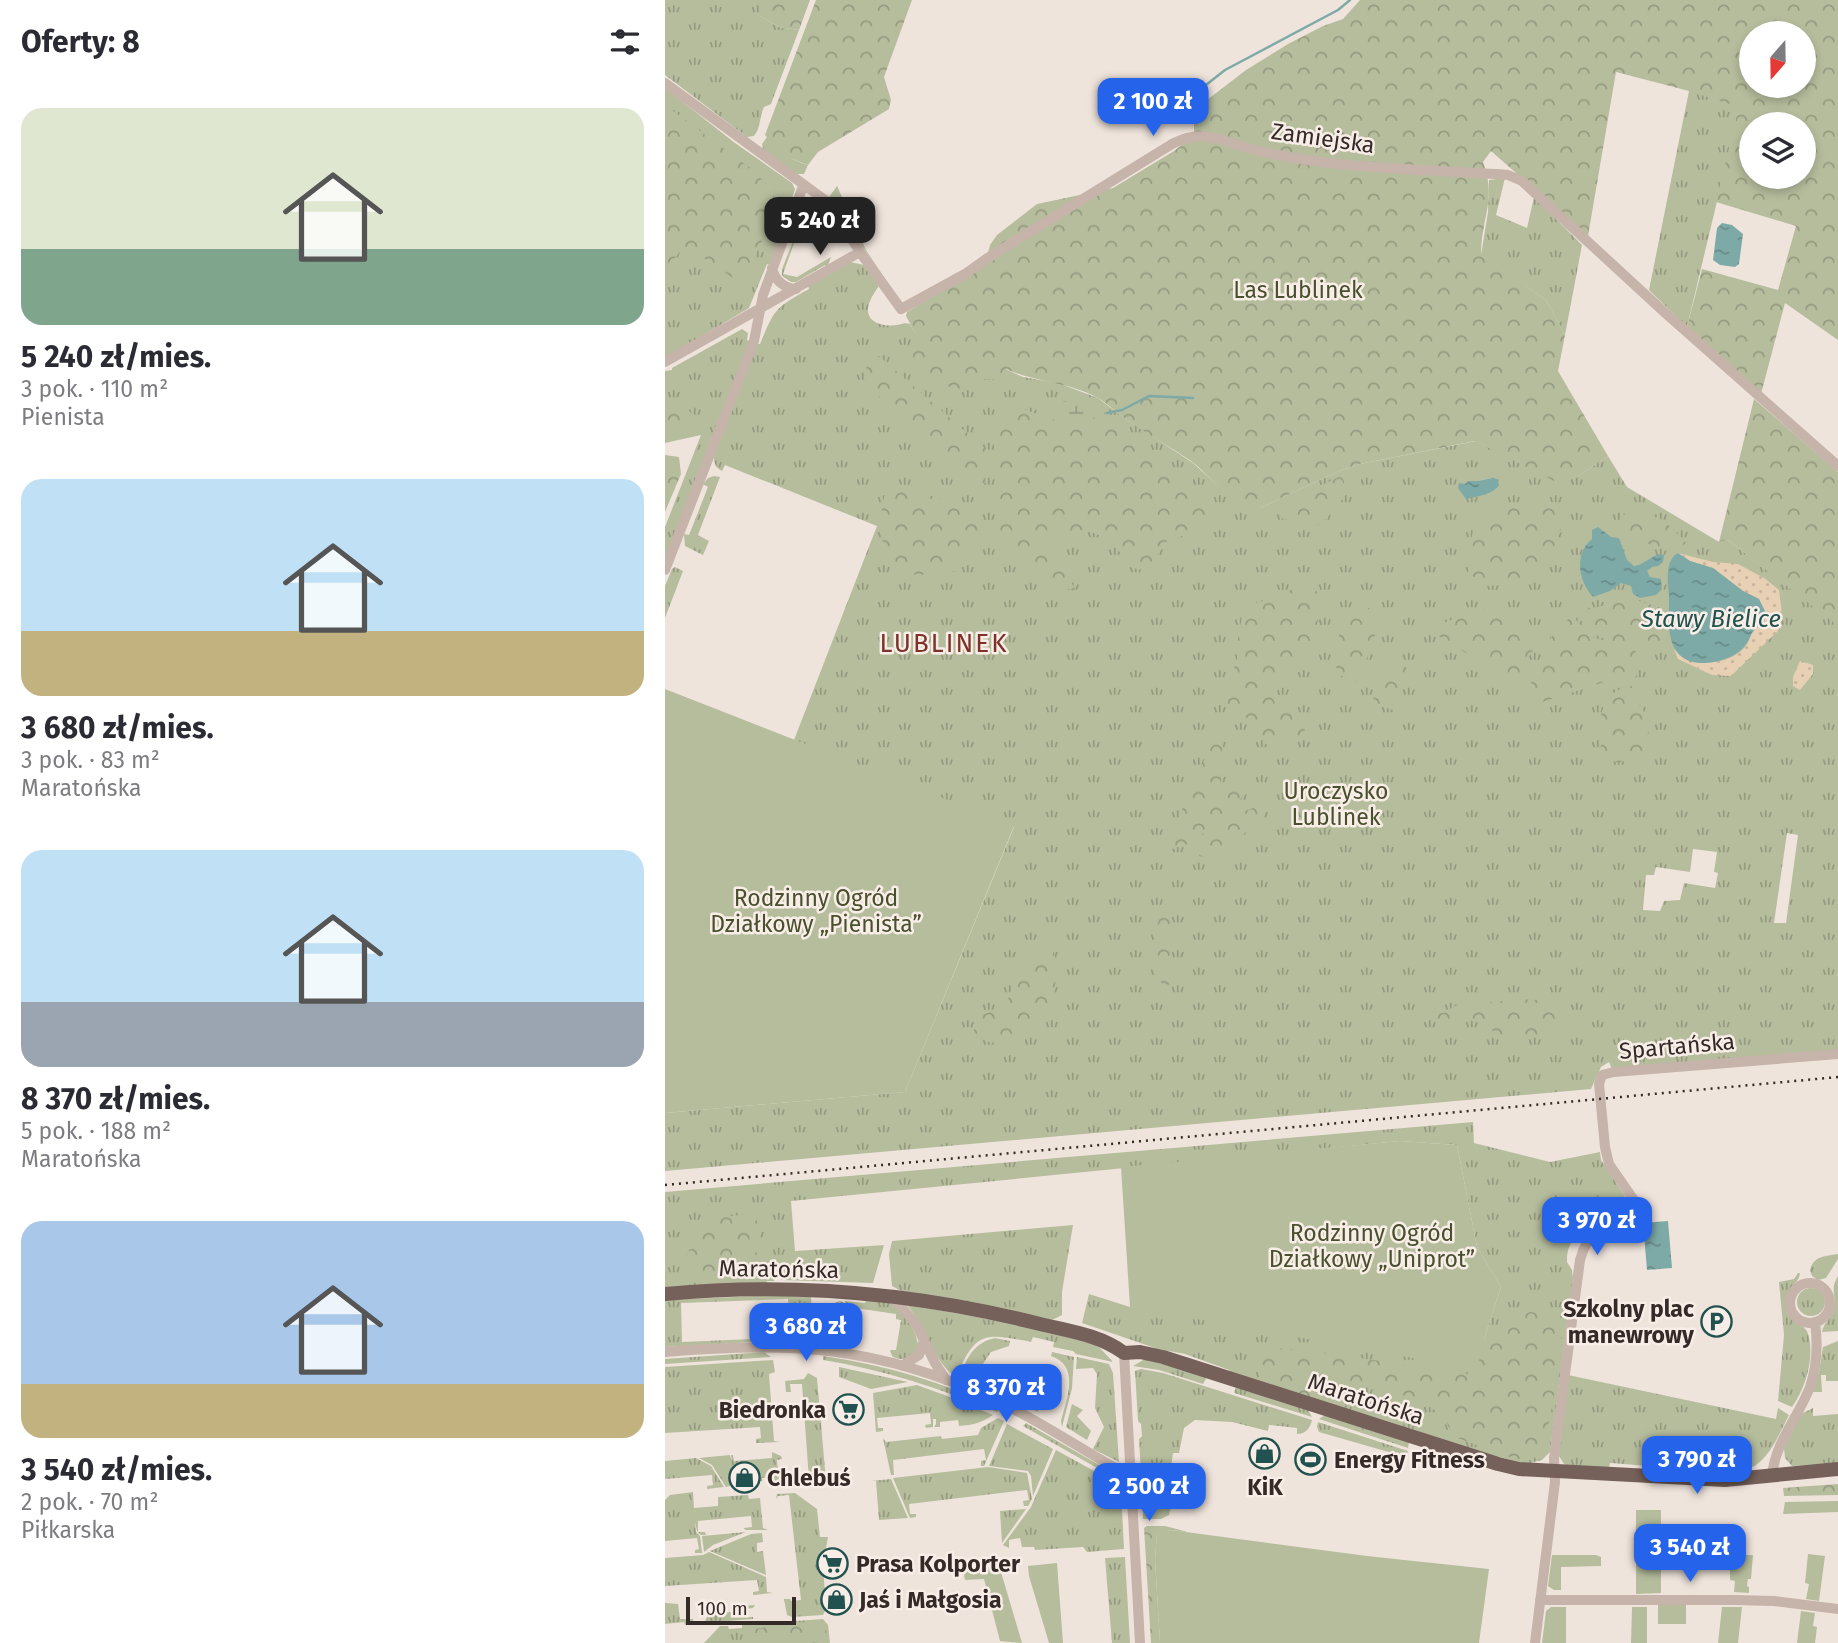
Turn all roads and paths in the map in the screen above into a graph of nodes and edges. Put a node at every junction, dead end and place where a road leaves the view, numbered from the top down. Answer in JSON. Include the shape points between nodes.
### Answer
{"nodes":[{"id":1,"x":665,"y":83,"type":"edge"},
{"id":2,"x":803,"y":186,"type":"junction"},
{"id":3,"x":860,"y":252,"type":"junction"},
{"id":4,"x":772,"y":268,"type":"junction"},
{"id":5,"x":796,"y":289,"type":"junction"},
{"id":6,"x":759,"y":310,"type":"junction"},
{"id":7,"x":665,"y":362,"type":"edge"},
{"id":8,"x":1838,"y":466,"type":"edge"},
{"id":9,"x":665,"y":570,"type":"edge"},
{"id":10,"x":1838,"y":1054,"type":"edge"},
{"id":11,"x":665,"y":1294,"type":"edge"},
{"id":12,"x":893,"y":1296,"type":"junction"},
{"id":13,"x":1815,"y":1322,"type":"dead end"},
{"id":14,"x":924,"y":1341,"type":"junction"},
{"id":15,"x":665,"y":1352,"type":"edge"},
{"id":16,"x":1124,"y":1353,"type":"junction"},
{"id":17,"x":903,"y":1365,"type":"junction"},
{"id":18,"x":946,"y":1380,"type":"junction"},
{"id":19,"x":1554,"y":1464,"type":"junction"},
{"id":20,"x":1838,"y":1469,"type":"edge"},
{"id":21,"x":1130,"y":1472,"type":"junction"},
{"id":22,"x":1772,"y":1476,"type":"junction"},
{"id":23,"x":1540,"y":1600,"type":"junction"},
{"id":24,"x":1838,"y":1609,"type":"edge"},
{"id":25,"x":1140,"y":1643,"type":"edge"},
{"id":26,"x":1535,"y":1643,"type":"edge"}],
"edges":[{"from":1,"to":2,"type":"street","name":"Zamiejska"},
{"from":2,"to":3,"type":"street","name":"Zamiejska","via":[[829,204]]},
{"from":2,"to":4,"type":"street"},
{"from":3,"to":5,"type":"street"},
{"from":3,"to":8,"type":"street","name":"Zamiejska","via":[[899,308],[905,308],[1191,136],[1318,161],[1508,176],[1522,181]]},
{"from":4,"to":5,"type":"street","via":[[782,285]]},
{"from":4,"to":6,"type":"street"},
{"from":5,"to":6,"type":"street"},
{"from":6,"to":7,"type":"street"},
{"from":6,"to":9,"type":"street","via":[[754,341]]},
{"from":10,"to":19,"type":"street","name":"Spartańska","via":[[1614,1072],[1601,1077],[1607,1159],[1634,1200],[1594,1229],[1582,1251]]},
{"from":11,"to":12,"type":"main road","name":"Maratońska","via":[[769,1289]]},
{"from":12,"to":14,"type":"street"},
{"from":12,"to":16,"type":"main road","name":"Maratońska","via":[[1091,1336]]},
{"from":13,"to":22,"type":"street","via":[[1811,1382],[1777,1451]]},
{"from":14,"to":17,"type":"street","via":[[919,1354]]},
{"from":14,"to":18,"type":"street"},
{"from":15,"to":17,"type":"street","via":[[800,1347]]},
{"from":16,"to":19,"type":"main road","name":"Maratońska","via":[[1163,1357],[1505,1466]]},
{"from":16,"to":21,"type":"street"},
{"from":17,"to":18,"type":"street"},
{"from":18,"to":21,"type":"street","via":[[1008,1406],[1117,1469]]},
{"from":19,"to":22,"type":"main road","name":"Maratońska","via":[[1714,1479]]},
{"from":19,"to":23,"type":"street"},
{"from":20,"to":22,"type":"main road","name":"Maratońska"},
{"from":21,"to":25,"type":"street"},
{"from":23,"to":24,"type":"street","via":[[1774,1601]]},
{"from":23,"to":26,"type":"street"}]}
